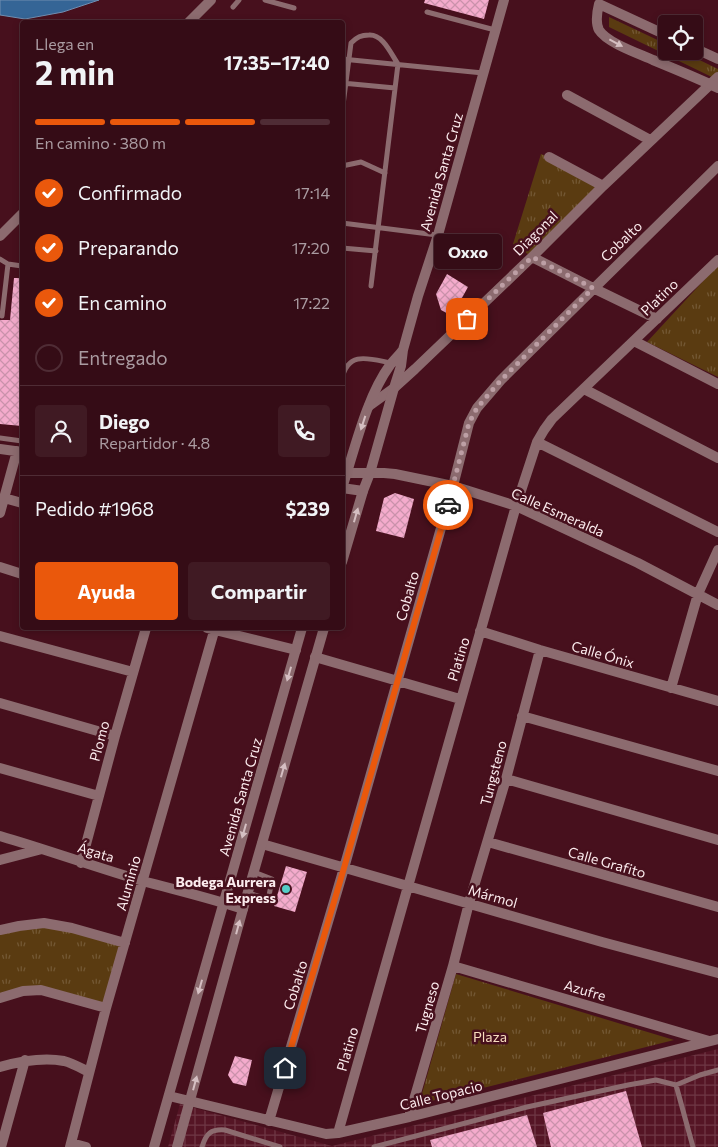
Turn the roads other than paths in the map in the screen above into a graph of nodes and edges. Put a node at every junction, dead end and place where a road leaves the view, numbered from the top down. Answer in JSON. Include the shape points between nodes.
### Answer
{"nodes":[{"id":1,"x":211,"y":0,"type":"edge"},
{"id":2,"x":239,"y":0,"type":"edge"},
{"id":3,"x":266,"y":0,"type":"edge"},
{"id":4,"x":504,"y":0,"type":"edge"},
{"id":5,"x":599,"y":2,"type":"edge"},
{"id":6,"x":233,"y":7,"type":"dead end"},
{"id":7,"x":294,"y":8,"type":"dead end"},
{"id":8,"x":427,"y":12,"type":"dead end"},
{"id":9,"x":191,"y":20,"type":"edge"},
{"id":10,"x":496,"y":30,"type":"junction"},
{"id":11,"x":658,"y":31,"type":"edge"},
{"id":12,"x":703,"y":52,"type":"edge"},
{"id":13,"x":346,"y":59,"type":"edge"},
{"id":14,"x":718,"y":59,"type":"edge"},
{"id":15,"x":398,"y":64,"type":"junction"},
{"id":16,"x":483,"y":73,"type":"junction"},
{"id":17,"x":718,"y":77,"type":"edge"},
{"id":18,"x":345,"y":83,"type":"edge"},
{"id":19,"x":714,"y":86,"type":"edge"},
{"id":20,"x":395,"y":88,"type":"junction"},
{"id":21,"x":566,"y":95,"type":"dead end"},
{"id":22,"x":650,"y":140,"type":"junction"},
{"id":23,"x":549,"y":157,"type":"dead end"},
{"id":24,"x":345,"y":165,"type":"edge"},
{"id":25,"x":718,"y":166,"type":"edge"},
{"id":26,"x":385,"y":173,"type":"junction"},
{"id":27,"x":603,"y":186,"type":"junction"},
{"id":28,"x":20,"y":216,"type":"edge"},
{"id":29,"x":345,"y":222,"type":"edge"},
{"id":30,"x":379,"y":227,"type":"junction"},
{"id":31,"x":438,"y":235,"type":"junction"},
{"id":32,"x":0,"y":236,"type":"edge"},
{"id":33,"x":345,"y":248,"type":"edge"},
{"id":34,"x":376,"y":251,"type":"junction"},
{"id":35,"x":532,"y":257,"type":"junction"},
{"id":36,"x":0,"y":259,"type":"edge"},
{"id":37,"x":718,"y":260,"type":"edge"},
{"id":38,"x":8,"y":264,"type":"junction"},
{"id":39,"x":20,"y":266,"type":"edge"},
{"id":40,"x":371,"y":286,"type":"dead end"},
{"id":41,"x":593,"y":288,"type":"junction"},
{"id":42,"x":2,"y":316,"type":"dead end"},
{"id":43,"x":657,"y":319,"type":"junction"},
{"id":44,"x":634,"y":341,"type":"junction"},
{"id":45,"x":396,"y":364,"type":"junction"},
{"id":46,"x":415,"y":369,"type":"junction"},
{"id":47,"x":345,"y":371,"type":"edge"},
{"id":48,"x":718,"y":384,"type":"edge"},
{"id":49,"x":394,"y":388,"type":"junction"},
{"id":50,"x":584,"y":389,"type":"junction"},
{"id":51,"x":369,"y":406,"type":"junction"},
{"id":52,"x":0,"y":438,"type":"edge"},
{"id":53,"x":20,"y":441,"type":"edge"},
{"id":54,"x":537,"y":442,"type":"junction"},
{"id":55,"x":0,"y":450,"type":"edge"},
{"id":56,"x":20,"y":452,"type":"edge"},
{"id":57,"x":718,"y":458,"type":"edge"},
{"id":58,"x":370,"y":472,"type":"junction"},
{"id":59,"x":347,"y":473,"type":"junction"},
{"id":60,"x":345,"y":479,"type":"edge"},
{"id":61,"x":453,"y":486,"type":"junction"},
{"id":62,"x":345,"y":488,"type":"edge"},
{"id":63,"x":363,"y":491,"type":"junction"},
{"id":64,"x":4,"y":498,"type":"junction"},
{"id":65,"x":20,"y":503,"type":"edge"},
{"id":66,"x":516,"y":506,"type":"junction"},
{"id":67,"x":0,"y":513,"type":"edge"},
{"id":68,"x":718,"y":532,"type":"edge"},
{"id":69,"x":718,"y":550,"type":"edge"},
{"id":70,"x":345,"y":552,"type":"edge"},
{"id":71,"x":0,"y":567,"type":"edge"},
{"id":72,"x":20,"y":573,"type":"edge"},
{"id":73,"x":698,"y":594,"type":"junction"},
{"id":74,"x":718,"y":605,"type":"edge"},
{"id":75,"x":145,"y":630,"type":"edge"},
{"id":76,"x":211,"y":630,"type":"edge"},
{"id":77,"x":220,"y":630,"type":"edge"},
{"id":78,"x":301,"y":630,"type":"edge"},
{"id":79,"x":323,"y":630,"type":"edge"},
{"id":80,"x":480,"y":631,"type":"junction"},
{"id":81,"x":0,"y":636,"type":"edge"},
{"id":82,"x":296,"y":650,"type":"junction"},
{"id":83,"x":540,"y":650,"type":"junction"},
{"id":84,"x":315,"y":657,"type":"junction"},
{"id":85,"x":133,"y":672,"type":"junction"},
{"id":86,"x":397,"y":680,"type":"junction"},
{"id":87,"x":671,"y":688,"type":"junction"},
{"id":88,"x":460,"y":699,"type":"junction"},
{"id":89,"x":718,"y":701,"type":"edge"},
{"id":90,"x":0,"y":703,"type":"edge"},
{"id":91,"x":522,"y":716,"type":"junction"},
{"id":92,"x":115,"y":736,"type":"junction"},
{"id":93,"x":0,"y":768,"type":"edge"},
{"id":94,"x":718,"y":771,"type":"edge"},
{"id":95,"x":506,"y":779,"type":"junction"},
{"id":96,"x":99,"y":796,"type":"junction"},
{"id":97,"x":0,"y":836,"type":"edge"},
{"id":98,"x":718,"y":840,"type":"edge"},
{"id":99,"x":488,"y":842,"type":"junction"},
{"id":100,"x":262,"y":844,"type":"junction"},
{"id":101,"x":43,"y":849,"type":"junction"},
{"id":102,"x":0,"y":860,"type":"edge"},
{"id":103,"x":81,"y":863,"type":"junction"},
{"id":104,"x":344,"y":868,"type":"junction"},
{"id":105,"x":254,"y":872,"type":"junction"},
{"id":106,"x":143,"y":881,"type":"junction"},
{"id":107,"x":407,"y":887,"type":"junction"},
{"id":108,"x":248,"y":893,"type":"junction"},
{"id":109,"x":224,"y":902,"type":"junction"},
{"id":110,"x":469,"y":903,"type":"junction"},
{"id":111,"x":718,"y":907,"type":"edge"},
{"id":112,"x":243,"y":909,"type":"junction"},
{"id":113,"x":0,"y":930,"type":"edge"},
{"id":114,"x":125,"y":943,"type":"junction"},
{"id":115,"x":453,"y":966,"type":"junction"},
{"id":116,"x":718,"y":973,"type":"edge"},
{"id":117,"x":0,"y":998,"type":"edge"},
{"id":118,"x":106,"y":1008,"type":"junction"},
{"id":119,"x":714,"y":1040,"type":"edge"},
{"id":120,"x":25,"y":1060,"type":"junction"},
{"id":121,"x":0,"y":1067,"type":"edge"},
{"id":122,"x":718,"y":1070,"type":"edge"},
{"id":123,"x":90,"y":1072,"type":"junction"},
{"id":124,"x":676,"y":1084,"type":"junction"},
{"id":125,"x":169,"y":1096,"type":"junction"},
{"id":126,"x":190,"y":1102,"type":"junction"},
{"id":127,"x":409,"y":1117,"type":"junction"},
{"id":128,"x":269,"y":1121,"type":"junction"},
{"id":129,"x":338,"y":1133,"type":"junction"},
{"id":130,"x":70,"y":1145,"type":"edge"},
{"id":131,"x":1,"y":1147,"type":"edge"},
{"id":132,"x":86,"y":1147,"type":"edge"},
{"id":133,"x":154,"y":1147,"type":"edge"},
{"id":134,"x":177,"y":1147,"type":"edge"},
{"id":135,"x":202,"y":1147,"type":"edge"},
{"id":136,"x":280,"y":1147,"type":"edge"},
{"id":137,"x":375,"y":1147,"type":"edge"},
{"id":138,"x":693,"y":1147,"type":"edge"}],
"edges":[{"from":1,"to":9,"type":"street"},
{"from":2,"to":6,"type":"lane"},
{"from":3,"to":7,"type":"lane"},
{"from":4,"to":10,"type":"street","name":"Avenida Santa Cruz"},
{"from":5,"to":11,"type":"street"},
{"from":5,"to":19,"type":"street","one_way":true,"via":[[597,26],[604,36]]},
{"from":8,"to":10,"type":"lane"},
{"from":10,"to":16,"type":"street","name":"Avenida Santa Cruz"},
{"from":12,"to":14,"type":"street"},
{"from":13,"to":15,"type":"lane"},
{"from":13,"to":15,"type":"lane","via":[[351,43],[357,37],[373,35],[384,43]]},
{"from":15,"to":16,"type":"lane"},
{"from":15,"to":20,"type":"lane"},
{"from":16,"to":31,"type":"street","name":"Avenida Santa Cruz"},
{"from":17,"to":19,"type":"street","name":"Diagonal"},
{"from":18,"to":20,"type":"lane"},
{"from":19,"to":22,"type":"street","name":"Diagonal"},
{"from":20,"to":26,"type":"lane"},
{"from":21,"to":22,"type":"street"},
{"from":22,"to":27,"type":"street","name":"Diagonal"},
{"from":23,"to":27,"type":"street"},
{"from":24,"to":26,"type":"lane","via":[[361,162]]},
{"from":25,"to":41,"type":"street","name":"Cobalto"},
{"from":26,"to":30,"type":"lane"},
{"from":27,"to":35,"type":"street","name":"Diagonal"},
{"from":28,"to":32,"type":"street"},
{"from":29,"to":30,"type":"lane"},
{"from":30,"to":31,"type":"lane"},
{"from":30,"to":34,"type":"lane"},
{"from":31,"to":45,"type":"street","name":"Avenida Santa Cruz"},
{"from":33,"to":34,"type":"lane"},
{"from":34,"to":40,"type":"lane"},
{"from":35,"to":41,"type":"street"},
{"from":35,"to":46,"type":"street","name":"Diagonal"},
{"from":36,"to":38,"type":"lane"},
{"from":37,"to":43,"type":"street","name":"Platino"},
{"from":38,"to":39,"type":"lane"},
{"from":38,"to":42,"type":"lane"},
{"from":41,"to":43,"type":"street"},
{"from":41,"to":61,"type":"street","name":"Cobalto","via":[[477,408],[469,423]]},
{"from":43,"to":44,"type":"street","name":"Platino"},
{"from":44,"to":48,"type":"street"},
{"from":44,"to":50,"type":"street","name":"Platino"},
{"from":45,"to":46,"type":"street"},
{"from":45,"to":47,"type":"lane","via":[[359,358],[353,360]]},
{"from":45,"to":49,"type":"street","name":"Avenida Santa Cruz"},
{"from":45,"to":51,"type":"street","name":"Avenida Santa Cruz","via":[[384,374]]},
{"from":46,"to":49,"type":"street","name":"Diagonal"},
{"from":49,"to":51,"type":"street","name":"Diagonal"},
{"from":49,"to":58,"type":"street","name":"Avenida Santa Cruz"},
{"from":50,"to":54,"type":"street","name":"Platino","via":[[552,419]]},
{"from":50,"to":57,"type":"street"},
{"from":51,"to":59,"type":"street","name":"Avenida Santa Cruz","one_way":true},
{"from":52,"to":53,"type":"lane"},
{"from":54,"to":66,"type":"street","name":"Platino"},
{"from":54,"to":68,"type":"street"},
{"from":55,"to":56,"type":"street"},
{"from":56,"to":64,"type":"street"},
{"from":58,"to":59,"type":"street","name":"Calle Esmeralda"},
{"from":58,"to":61,"type":"street","name":"Calle Esmeralda"},
{"from":58,"to":63,"type":"street","name":"Avenida Santa Cruz"},
{"from":59,"to":60,"type":"street","name":"Avenida Santa Cruz"},
{"from":61,"to":66,"type":"street","name":"Calle Esmeralda"},
{"from":61,"to":86,"type":"street","name":"Cobalto"},
{"from":62,"to":63,"type":"street"},
{"from":70,"to":63,"type":"street","name":"Avenida Santa Cruz","one_way":true},
{"from":64,"to":65,"type":"street"},
{"from":64,"to":67,"type":"street"},
{"from":66,"to":73,"type":"street","name":"Calle Esmeralda"},
{"from":66,"to":80,"type":"street","name":"Platino"},
{"from":69,"to":73,"type":"street"},
{"from":71,"to":72,"type":"street"},
{"from":73,"to":74,"type":"street","name":"Calle Esmeralda"},
{"from":73,"to":87,"type":"street"},
{"from":75,"to":85,"type":"street","name":"Plomo"},
{"from":76,"to":106,"type":"street","name":"Aluminio"},
{"from":77,"to":82,"type":"street"},
{"from":78,"to":82,"type":"street","name":"Avenida Santa Cruz"},
{"from":79,"to":84,"type":"street"},
{"from":80,"to":83,"type":"street","name":"Calle Ónix"},
{"from":80,"to":88,"type":"street","name":"Platino"},
{"from":81,"to":85,"type":"street"},
{"from":82,"to":109,"type":"street","name":"Avenida Santa Cruz","one_way":true},
{"from":83,"to":87,"type":"street","name":"Calle Ónix"},
{"from":83,"to":91,"type":"street","name":"Tungsteno"},
{"from":84,"to":86,"type":"street"},
{"from":100,"to":84,"type":"street","one_way":true},
{"from":85,"to":92,"type":"street","name":"Plomo"},
{"from":86,"to":88,"type":"street"},
{"from":86,"to":104,"type":"street","name":"Cobalto"},
{"from":87,"to":89,"type":"street","name":"Calle Ónix"},
{"from":88,"to":107,"type":"street","name":"Platino"},
{"from":90,"to":92,"type":"street"},
{"from":91,"to":94,"type":"street"},
{"from":91,"to":95,"type":"street","name":"Tungsteno"},
{"from":92,"to":96,"type":"street","name":"Plomo"},
{"from":93,"to":96,"type":"street"},
{"from":95,"to":98,"type":"street"},
{"from":95,"to":99,"type":"street","name":"Tungsteno"},
{"from":96,"to":103,"type":"street","name":"Plomo"},
{"from":97,"to":101,"type":"street","name":"Ágata"},
{"from":99,"to":110,"type":"street","name":"Tungsteno"},
{"from":99,"to":111,"type":"street","name":"Calle Grafito"},
{"from":100,"to":104,"type":"street","name":"Mármol"},
{"from":100,"to":105,"type":"street"},
{"from":101,"to":102,"type":"street"},
{"from":101,"to":103,"type":"street","name":"Ágata"},
{"from":103,"to":106,"type":"street","name":"Ágata"},
{"from":104,"to":107,"type":"street","name":"Mármol"},
{"from":104,"to":128,"type":"street","name":"Cobalto"},
{"from":105,"to":108,"type":"street"},
{"from":105,"to":108,"type":"lane","via":[[272,879],[269,896],[265,898]]},
{"from":106,"to":109,"type":"street","name":"Ágata"},
{"from":106,"to":114,"type":"street","name":"Aluminio"},
{"from":107,"to":110,"type":"street","name":"Mármol"},
{"from":107,"to":129,"type":"street","name":"Platino"},
{"from":108,"to":112,"type":"street"},
{"from":109,"to":112,"type":"street","name":"Ágata"},
{"from":109,"to":125,"type":"street","name":"Avenida Santa Cruz","one_way":true},
{"from":110,"to":115,"type":"street","name":"Tugneso"},
{"from":110,"to":116,"type":"street","name":"Mármol"},
{"from":126,"to":112,"type":"street","one_way":true},
{"from":113,"to":114,"type":"street","via":[[44,923]]},
{"from":114,"to":118,"type":"street","name":"Aluminio"},
{"from":115,"to":119,"type":"street","name":"Azufre"},
{"from":115,"to":127,"type":"street","name":"Tugneso"},
{"from":117,"to":118,"type":"street","via":[[41,990]]},
{"from":118,"to":123,"type":"street","name":"Aluminio"},
{"from":119,"to":127,"type":"street","name":"Calle Topacio"},
{"from":120,"to":121,"type":"street"},
{"from":120,"to":123,"type":"street","via":[[65,1061]]},
{"from":120,"to":131,"type":"street"},
{"from":122,"to":124,"type":"lane"},
{"from":123,"to":130,"type":"street","name":"Aluminio"},
{"from":124,"to":137,"type":"lane","via":[[656,1080],[628,1084],[527,1106]]},
{"from":124,"to":138,"type":"lane"},
{"from":125,"to":126,"type":"street","name":"Calle Topacio"},
{"from":125,"to":133,"type":"street","name":"Avenida Santa Cruz"},
{"from":126,"to":128,"type":"street","name":"Calle Topacio"},
{"from":126,"to":134,"type":"street"},
{"from":127,"to":129,"type":"street","name":"Calle Topacio"},
{"from":128,"to":129,"type":"street","name":"Calle Topacio","via":[[326,1134]]},
{"from":130,"to":132,"type":"street"},
{"from":135,"to":136,"type":"lane","via":[[208,1134],[219,1129]]}]}
